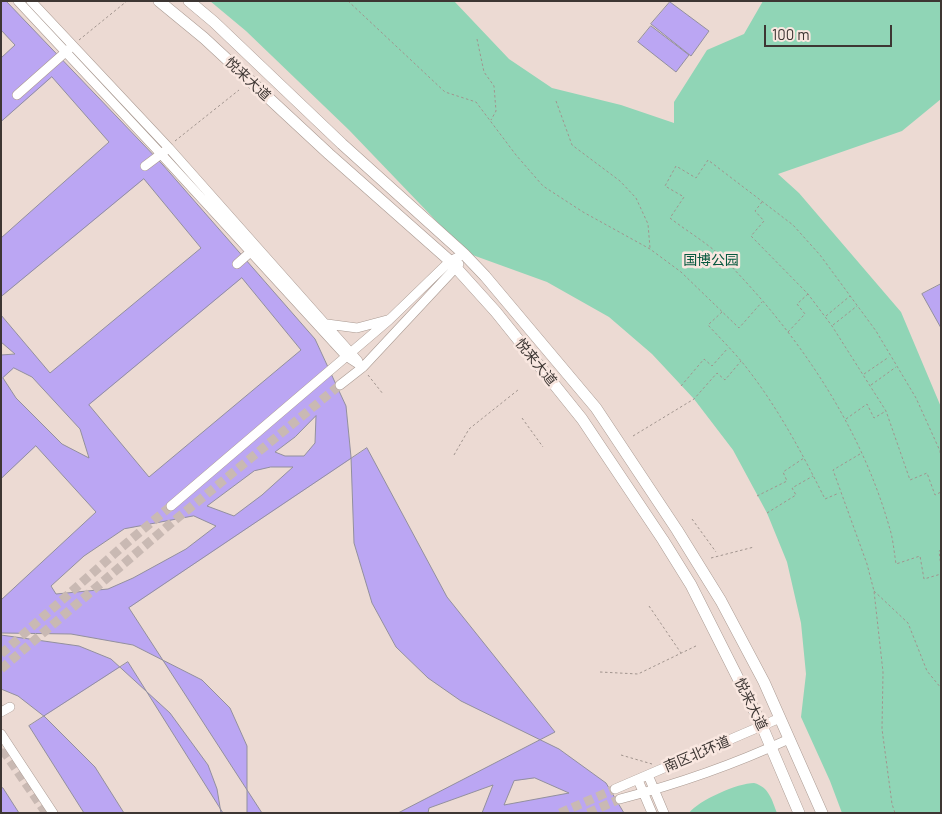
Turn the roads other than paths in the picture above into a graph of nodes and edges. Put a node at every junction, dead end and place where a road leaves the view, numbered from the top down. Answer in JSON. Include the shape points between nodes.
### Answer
{"nodes":[{"id":1,"x":18,"y":1,"type":"edge"},
{"id":2,"x":31,"y":1,"type":"edge"},
{"id":3,"x":159,"y":1,"type":"edge"},
{"id":4,"x":189,"y":1,"type":"edge"},
{"id":5,"x":69,"y":49,"type":"junction"},
{"id":6,"x":17,"y":95,"type":"dead end"},
{"id":7,"x":169,"y":148,"type":"junction"},
{"id":8,"x":161,"y":154,"type":"junction"},
{"id":9,"x":145,"y":166,"type":"dead end"},
{"id":10,"x":254,"y":249,"type":"junction"},
{"id":11,"x":464,"y":254,"type":"junction"},
{"id":12,"x":237,"y":264,"type":"dead end"},
{"id":13,"x":454,"y":264,"type":"junction"},
{"id":14,"x":389,"y":320,"type":"junction"},
{"id":15,"x":327,"y":324,"type":"junction"},
{"id":16,"x":349,"y":354,"type":"junction"},
{"id":17,"x":365,"y":371,"type":"junction"},
{"id":18,"x":340,"y":385,"type":"tunnel mouth"},
{"id":19,"x":172,"y":506,"type":"tunnel mouth"},
{"id":20,"x":10,"y":707,"type":"dead end"},
{"id":21,"x":1,"y":712,"type":"edge"},
{"id":22,"x":780,"y":718,"type":"junction"},
{"id":23,"x":762,"y":726,"type":"junction"},
{"id":24,"x":1,"y":734,"type":"edge"},
{"id":25,"x":789,"y":739,"type":"junction"},
{"id":26,"x":770,"y":748,"type":"junction"},
{"id":27,"x":648,"y":775,"type":"junction"},
{"id":28,"x":638,"y":780,"type":"junction"},
{"id":29,"x":615,"y":790,"type":"tunnel mouth"},
{"id":30,"x":655,"y":790,"type":"junction"},
{"id":31,"x":644,"y":793,"type":"junction"},
{"id":32,"x":620,"y":799,"type":"tunnel mouth"},
{"id":33,"x":53,"y":813,"type":"edge"},
{"id":34,"x":652,"y":813,"type":"edge"},
{"id":35,"x":664,"y":813,"type":"edge"},
{"id":36,"x":799,"y":813,"type":"edge"},
{"id":37,"x":822,"y":813,"type":"edge"}],
"edges":[{"from":1,"to":5,"type":"street"},
{"from":2,"to":5,"type":"street"},
{"from":3,"to":13,"type":"main road","name":"悦来大道"},
{"from":4,"to":11,"type":"main road","name":"悦来大道"},
{"from":5,"to":6,"type":"street"},
{"from":5,"to":7,"type":"street"},
{"from":5,"to":8,"type":"street"},
{"from":7,"to":8,"type":"street"},
{"from":7,"to":10,"type":"street"},
{"from":8,"to":9,"type":"street"},
{"from":8,"to":10,"type":"street"},
{"from":10,"to":12,"type":"street"},
{"from":10,"to":15,"type":"street"},
{"from":10,"to":16,"type":"street"},
{"from":11,"to":13,"type":"street"},
{"from":11,"to":22,"type":"main road","name":"悦来大道","via":[[596,408],[721,601]]},
{"from":13,"to":14,"type":"street"},
{"from":13,"to":17,"type":"street"},
{"from":13,"to":23,"type":"main road","name":"悦来大道","via":[[582,419],[663,540],[704,609]]},
{"from":14,"to":15,"type":"street","via":[[357,328]]},
{"from":14,"to":16,"type":"street"},
{"from":15,"to":16,"type":"street"},
{"from":16,"to":17,"type":"street"},
{"from":16,"to":19,"type":"street"},
{"from":17,"to":18,"type":"street"},
{"from":20,"to":21,"type":"street"},
{"from":22,"to":23,"type":"street","name":"南区北环道"},
{"from":22,"to":25,"type":"main road","name":"悦来大道"},
{"from":23,"to":26,"type":"main road","name":"悦来大道"},
{"from":23,"to":27,"type":"street","name":"南区北环道"},
{"from":24,"to":33,"type":"street"},
{"from":25,"to":26,"type":"street","name":"南区北环道"},
{"from":25,"to":37,"type":"main road","name":"悦来大道"},
{"from":26,"to":30,"type":"street","name":"南区北环道"},
{"from":26,"to":36,"type":"main road","name":"悦来大道"},
{"from":27,"to":28,"type":"street","name":"南区北环道"},
{"from":27,"to":30,"type":"street"},
{"from":28,"to":29,"type":"street","name":"南区北环道"},
{"from":28,"to":31,"type":"street"},
{"from":30,"to":31,"type":"street","name":"南区北环道"},
{"from":30,"to":35,"type":"street"},
{"from":31,"to":32,"type":"street","name":"南区北环道"},
{"from":31,"to":34,"type":"street"}]}
